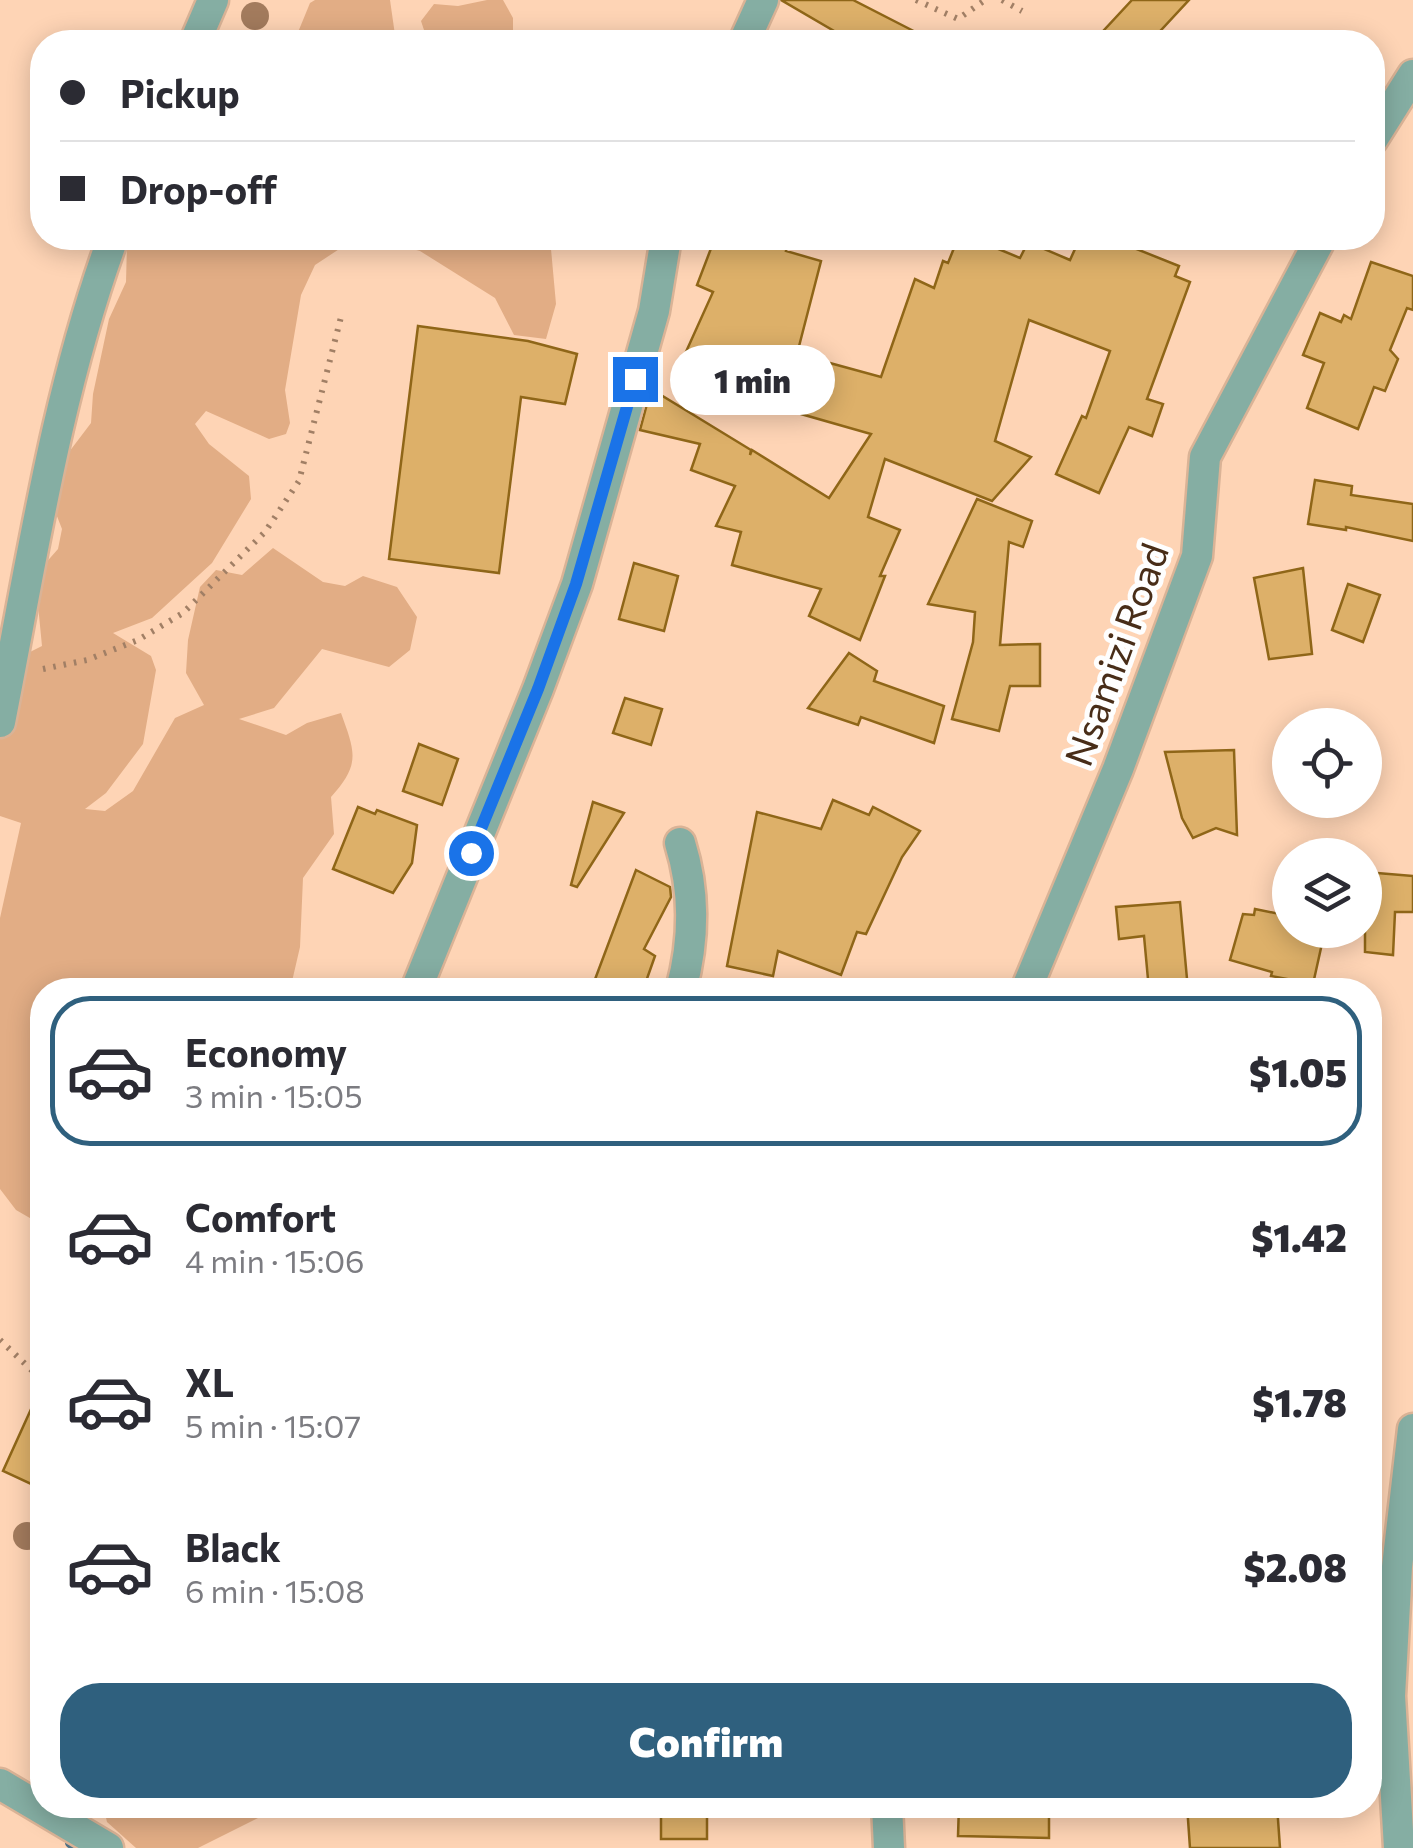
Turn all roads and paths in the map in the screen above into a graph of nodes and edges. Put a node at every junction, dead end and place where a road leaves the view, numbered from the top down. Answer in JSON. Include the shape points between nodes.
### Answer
{"nodes":[{"id":1,"x":214,"y":0,"type":"edge"},
{"id":2,"x":764,"y":0,"type":"edge"},
{"id":3,"x":916,"y":0,"type":"edge"},
{"id":4,"x":985,"y":0,"type":"edge"},
{"id":5,"x":1002,"y":0,"type":"edge"},
{"id":6,"x":1022,"y":11,"type":"dead end"},
{"id":7,"x":200,"y":30,"type":"edge"},
{"id":8,"x":750,"y":30,"type":"edge"},
{"id":9,"x":1413,"y":75,"type":"edge"},
{"id":10,"x":1413,"y":116,"type":"edge"},
{"id":11,"x":1385,"y":119,"type":"edge"},
{"id":12,"x":1385,"y":128,"type":"edge"},
{"id":13,"x":108,"y":250,"type":"edge"},
{"id":14,"x":664,"y":250,"type":"edge"},
{"id":15,"x":1315,"y":250,"type":"edge"},
{"id":16,"x":341,"y":316,"type":"dead end"},
{"id":17,"x":9,"y":676,"type":"junction"},
{"id":18,"x":0,"y":722,"type":"edge"},
{"id":19,"x":680,"y":843,"type":"dead end"},
{"id":20,"x":421,"y":978,"type":"edge"},
{"id":21,"x":684,"y":978,"type":"edge"},
{"id":22,"x":1031,"y":978,"type":"edge"},
{"id":23,"x":0,"y":1340,"type":"edge"},
{"id":24,"x":30,"y":1369,"type":"edge"},
{"id":25,"x":1413,"y":1429,"type":"edge"},
{"id":26,"x":0,"y":1784,"type":"edge"},
{"id":27,"x":30,"y":1802,"type":"edge"},
{"id":28,"x":57,"y":1818,"type":"edge"},
{"id":29,"x":888,"y":1818,"type":"edge"},
{"id":30,"x":108,"y":1848,"type":"edge"},
{"id":31,"x":889,"y":1848,"type":"edge"},
{"id":32,"x":1399,"y":1848,"type":"edge"}],
"edges":[{"from":1,"to":7,"type":"street"},
{"from":2,"to":8,"type":"street"},
{"from":3,"to":4,"type":"path","via":[[958,18]]},
{"from":5,"to":6,"type":"path"},
{"from":9,"to":11,"type":"street"},
{"from":10,"to":12,"type":"street"},
{"from":13,"to":17,"type":"street","via":[[54,448]]},
{"from":14,"to":20,"type":"street","via":[[654,310],[576,584]]},
{"from":15,"to":22,"type":"street","name":"Nsamizi Road","via":[[1205,458],[1196,556]]},
{"from":16,"to":17,"type":"path","via":[[299,481],[265,532],[183,612],[138,640],[87,660]]},
{"from":17,"to":18,"type":"street"},
{"from":19,"to":21,"type":"street","via":[[690,873]]},
{"from":23,"to":24,"type":"path"},
{"from":25,"to":32,"type":"street","via":[[1390,1696]]},
{"from":26,"to":27,"type":"street"},
{"from":28,"to":30,"type":"street"},
{"from":29,"to":31,"type":"street"}]}
